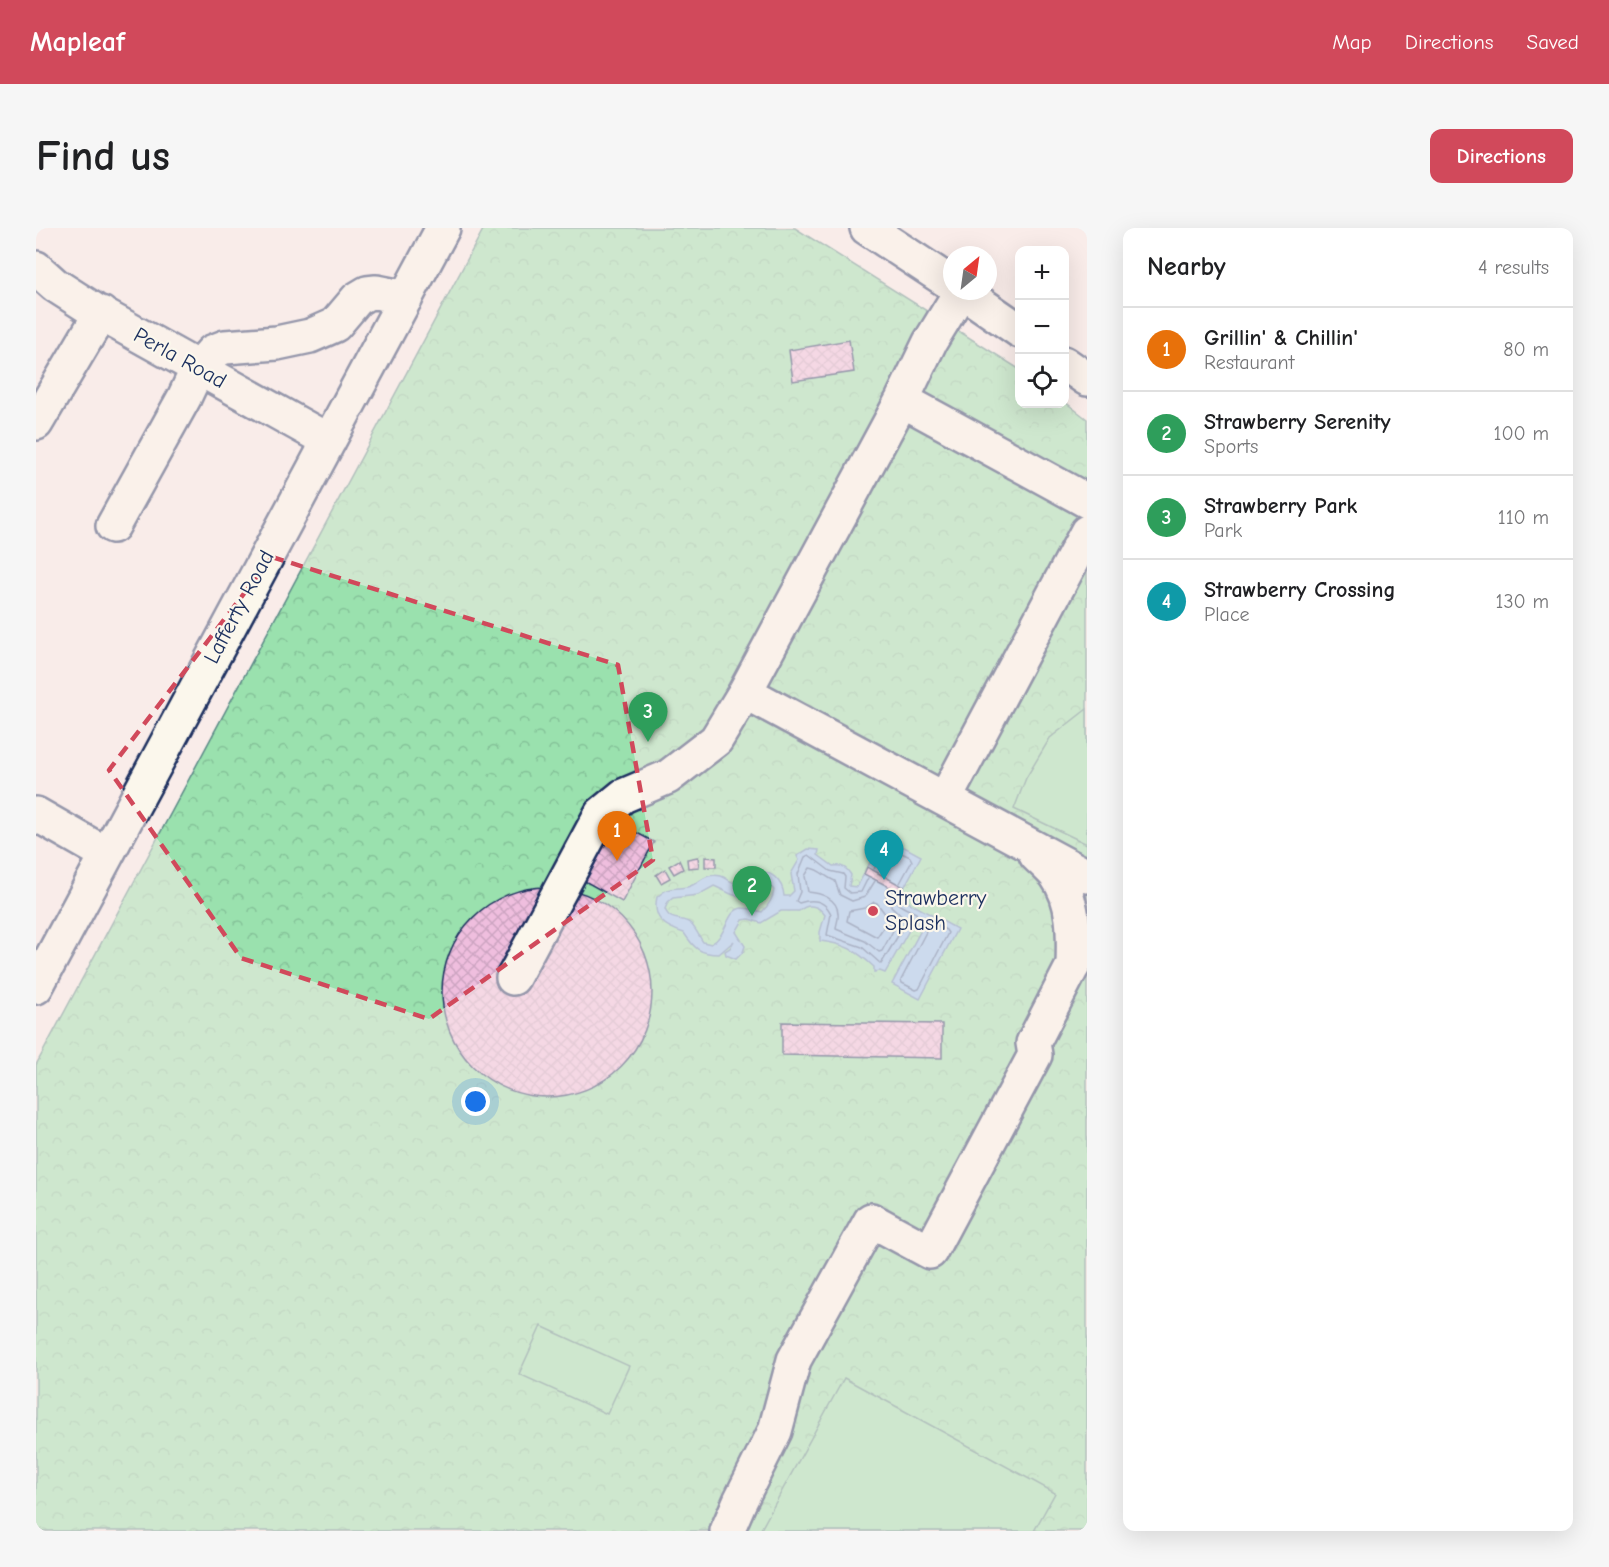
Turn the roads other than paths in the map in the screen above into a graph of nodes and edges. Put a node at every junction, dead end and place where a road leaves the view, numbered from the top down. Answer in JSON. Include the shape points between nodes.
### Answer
{"nodes":[{"id":1,"x":443,"y":228,"type":"edge"},
{"id":2,"x":882,"y":232,"type":"edge"},
{"id":3,"x":36,"y":267,"type":"edge"},
{"id":4,"x":943,"y":277,"type":"edge"},
{"id":5,"x":406,"y":298,"type":"junction"},
{"id":6,"x":956,"y":300,"type":"edge"},
{"id":7,"x":975,"y":300,"type":"edge"},
{"id":8,"x":101,"y":313,"type":"junction"},
{"id":9,"x":1015,"y":328,"type":"edge"},
{"id":10,"x":1069,"y":366,"type":"edge"},
{"id":11,"x":198,"y":368,"type":"junction"},
{"id":12,"x":1087,"y":380,"type":"edge"},
{"id":13,"x":902,"y":400,"type":"junction"},
{"id":14,"x":36,"y":423,"type":"edge"},
{"id":15,"x":329,"y":441,"type":"junction"},
{"id":16,"x":1087,"y":501,"type":"edge"},
{"id":17,"x":113,"y":526,"type":"dead end"},
{"id":18,"x":1087,"y":532,"type":"edge"},
{"id":19,"x":746,"y":692,"type":"junction"},
{"id":20,"x":945,"y":799,"type":"junction"},
{"id":21,"x":36,"y":814,"type":"edge"},
{"id":22,"x":1025,"y":843,"type":"junction"},
{"id":23,"x":106,"y":854,"type":"junction"},
{"id":24,"x":1087,"y":876,"type":"edge"},
{"id":25,"x":1080,"y":952,"type":"edge"},
{"id":26,"x":513,"y":978,"type":"dead end"},
{"id":27,"x":36,"y":987,"type":"edge"},
{"id":28,"x":727,"y":1531,"type":"edge"}],
"edges":[{"from":1,"to":5,"type":"street","name":"Lafferty Road"},
{"from":2,"to":4,"type":"street"},
{"from":3,"to":8,"type":"street","name":"Perla Road","via":[[55,285]]},
{"from":5,"to":11,"type":"street","via":[[367,293],[335,325],[277,344],[225,347],[212,352]]},
{"from":5,"to":15,"type":"street","name":"Lafferty Road"},
{"from":6,"to":13,"type":"street","via":[[930,342]]},
{"from":7,"to":9,"type":"street"},
{"from":8,"to":11,"type":"street","name":"Perla Road"},
{"from":8,"to":14,"type":"street"},
{"from":10,"to":12,"type":"street"},
{"from":11,"to":15,"type":"street","name":"Perla Road"},
{"from":11,"to":17,"type":"street"},
{"from":13,"to":16,"type":"street"},
{"from":13,"to":19,"type":"street"},
{"from":15,"to":23,"type":"street","name":"Lafferty Road"},
{"from":18,"to":20,"type":"street"},
{"from":19,"to":20,"type":"street"},
{"from":19,"to":26,"type":"street","via":[[716,740],[669,777],[623,796],[601,814]]},
{"from":20,"to":22,"type":"street"},
{"from":21,"to":23,"type":"street"},
{"from":22,"to":24,"type":"street"},
{"from":22,"to":25,"type":"street","via":[[1057,876],[1066,894]]},
{"from":23,"to":27,"type":"street","name":"Lafferty Road"},
{"from":25,"to":28,"type":"street","via":[[1033,1043],[1035,1055],[930,1252],[871,1220],[794,1360],[775,1431]]}]}
